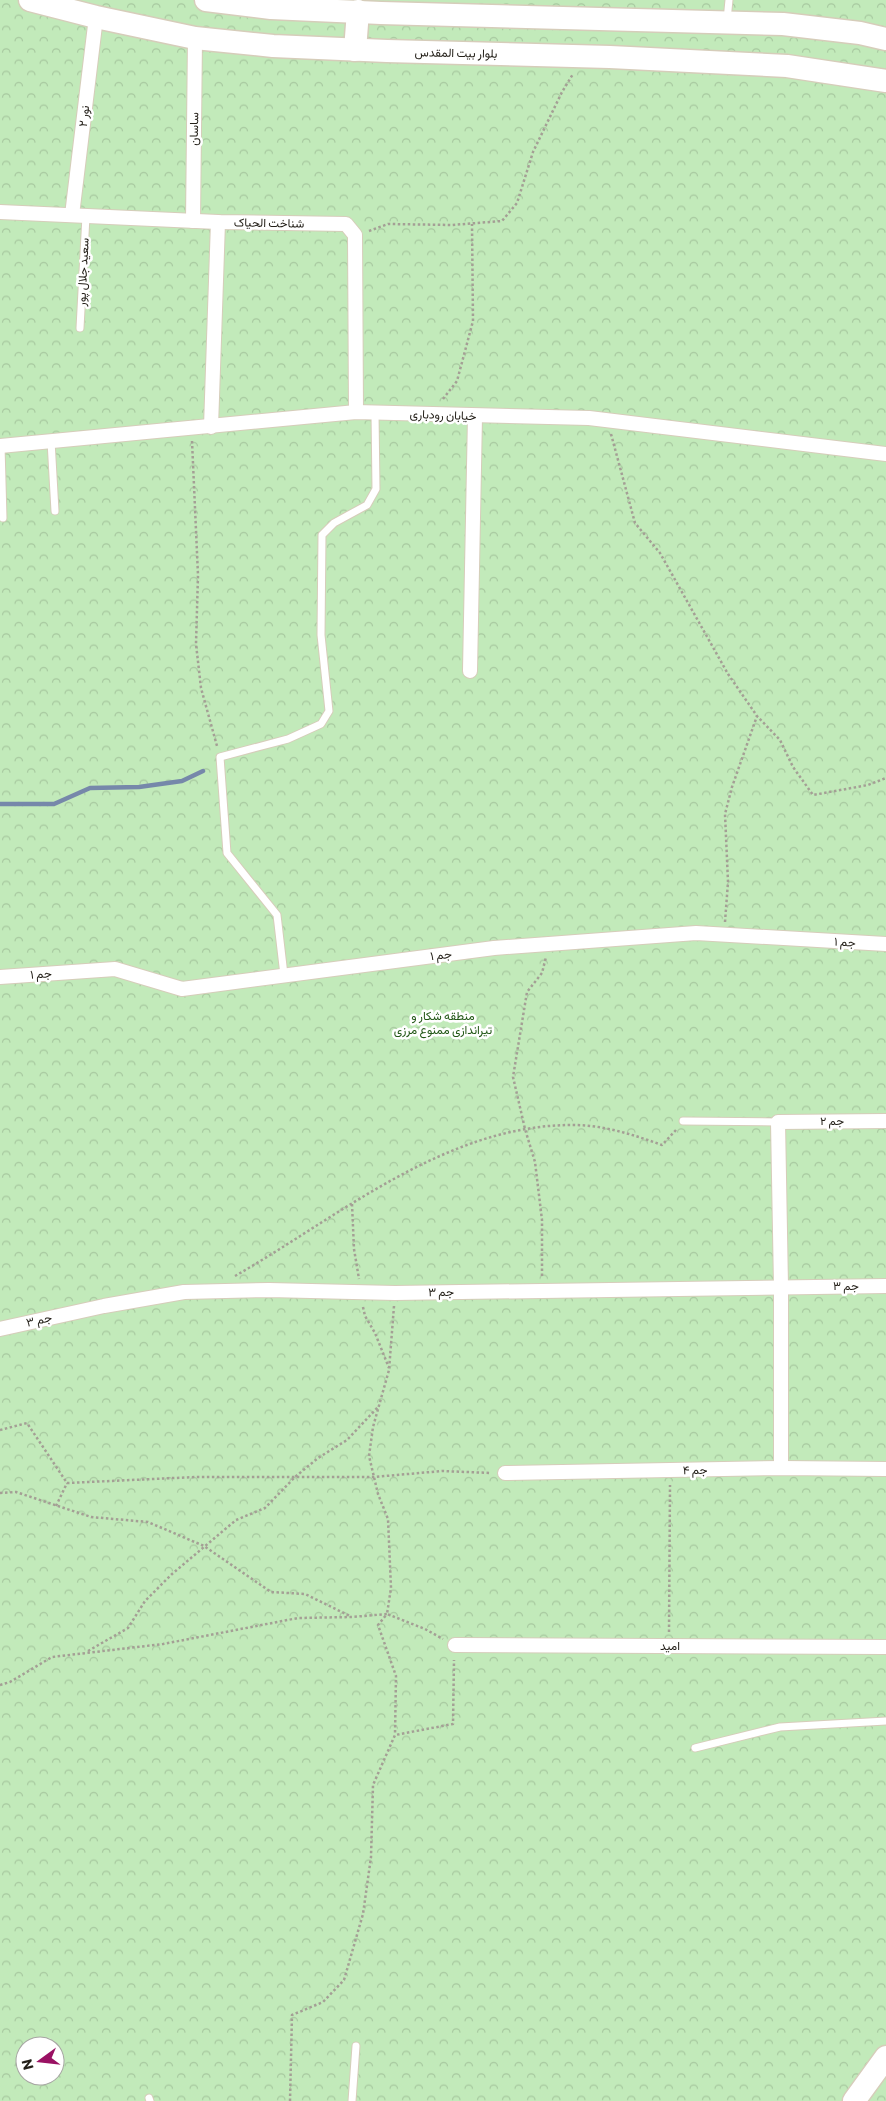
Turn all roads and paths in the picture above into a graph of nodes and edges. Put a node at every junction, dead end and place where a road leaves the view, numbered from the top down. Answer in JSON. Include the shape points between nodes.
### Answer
{"nodes":[{"id":1,"x":30,"y":0,"type":"edge"},
{"id":2,"x":206,"y":0,"type":"edge"},
{"id":3,"x":729,"y":0,"type":"edge"},
{"id":4,"x":357,"y":6,"type":"edge"},
{"id":5,"x":96,"y":17,"type":"junction"},
{"id":6,"x":727,"y":22,"type":"junction"},
{"id":7,"x":195,"y":38,"type":"junction"},
{"id":8,"x":886,"y":38,"type":"edge"},
{"id":9,"x":355,"y":50,"type":"junction"},
{"id":10,"x":585,"y":56,"type":"junction"},
{"id":11,"x":886,"y":81,"type":"edge"},
{"id":12,"x":0,"y":212,"type":"edge"},
{"id":13,"x":72,"y":215,"type":"junction"},
{"id":14,"x":86,"y":216,"type":"junction"},
{"id":15,"x":193,"y":221,"type":"junction"},
{"id":16,"x":218,"y":222,"type":"junction"},
{"id":17,"x":472,"y":223,"type":"junction"},
{"id":18,"x":355,"y":235,"type":"junction"},
{"id":19,"x":80,"y":328,"type":"dead end"},
{"id":20,"x":356,"y":412,"type":"junction"},
{"id":21,"x":375,"y":413,"type":"junction"},
{"id":22,"x":432,"y":415,"type":"junction"},
{"id":23,"x":475,"y":416,"type":"junction"},
{"id":24,"x":607,"y":420,"type":"junction"},
{"id":25,"x":211,"y":426,"type":"junction"},
{"id":26,"x":191,"y":428,"type":"junction"},
{"id":27,"x":51,"y":442,"type":"junction"},
{"id":28,"x":0,"y":446,"type":"edge"},
{"id":29,"x":886,"y":454,"type":"edge"},
{"id":30,"x":55,"y":511,"type":"dead end"},
{"id":31,"x":3,"y":518,"type":"dead end"},
{"id":32,"x":470,"y":671,"type":"dead end"},
{"id":33,"x":757,"y":716,"type":"junction"},
{"id":34,"x":220,"y":757,"type":"junction"},
{"id":35,"x":886,"y":778,"type":"edge"},
{"id":36,"x":724,"y":934,"type":"junction"},
{"id":37,"x":550,"y":944,"type":"junction"},
{"id":38,"x":886,"y":944,"type":"edge"},
{"id":39,"x":284,"y":975,"type":"junction"},
{"id":40,"x":0,"y":976,"type":"edge"},
{"id":41,"x":683,"y":1121,"type":"joint"},
{"id":42,"x":886,"y":1121,"type":"edge"},
{"id":43,"x":778,"y":1122,"type":"junction"},
{"id":44,"x":524,"y":1130,"type":"junction"},
{"id":45,"x":781,"y":1286,"type":"junction"},
{"id":46,"x":886,"y":1286,"type":"edge"},
{"id":47,"x":542,"y":1290,"type":"junction"},
{"id":48,"x":208,"y":1291,"type":"junction"},
{"id":49,"x":395,"y":1292,"type":"junction"},
{"id":50,"x":0,"y":1329,"type":"edge"},
{"id":51,"x":379,"y":1405,"type":"junction"},
{"id":52,"x":0,"y":1430,"type":"edge"},
{"id":53,"x":781,"y":1468,"type":"junction"},
{"id":54,"x":886,"y":1469,"type":"edge"},
{"id":55,"x":670,"y":1470,"type":"junction"},
{"id":56,"x":505,"y":1473,"type":"joint"},
{"id":57,"x":295,"y":1477,"type":"junction"},
{"id":58,"x":374,"y":1478,"type":"junction"},
{"id":59,"x":66,"y":1483,"type":"junction"},
{"id":60,"x":0,"y":1493,"type":"edge"},
{"id":61,"x":56,"y":1506,"type":"junction"},
{"id":62,"x":204,"y":1546,"type":"junction"},
{"id":63,"x":387,"y":1614,"type":"junction"},
{"id":64,"x":352,"y":1617,"type":"junction"},
{"id":65,"x":455,"y":1645,"type":"junction"},
{"id":66,"x":669,"y":1646,"type":"junction"},
{"id":67,"x":886,"y":1647,"type":"edge"},
{"id":68,"x":85,"y":1653,"type":"junction"},
{"id":69,"x":0,"y":1684,"type":"edge"},
{"id":70,"x":886,"y":1721,"type":"edge"},
{"id":71,"x":395,"y":1735,"type":"junction"},
{"id":72,"x":695,"y":1748,"type":"dead end"},
{"id":73,"x":356,"y":2046,"type":"dead end"},
{"id":74,"x":886,"y":2057,"type":"edge"},
{"id":75,"x":290,"y":2101,"type":"edge"},
{"id":76,"x":352,"y":2101,"type":"edge"},
{"id":77,"x":854,"y":2101,"type":"edge"}],
"edges":[{"from":1,"to":5,"type":"main road","name":"بلوار بیت المقدس"},
{"from":2,"to":4,"type":"main road","via":[[271,8]]},
{"from":3,"to":6,"type":"lane"},
{"from":4,"to":6,"type":"main road"},
{"from":4,"to":9,"type":"main road"},
{"from":5,"to":7,"type":"main road","name":"بلوار بیت المقدس"},
{"from":5,"to":13,"type":"street","name":"نور ٢"},
{"from":6,"to":8,"type":"main road","via":[[783,24]]},
{"from":7,"to":9,"type":"main road","name":"بلوار بیت المقدس"},
{"from":7,"to":15,"type":"street","name":"ساسان"},
{"from":9,"to":10,"type":"main road","name":"بلوار بیت المقدس"},
{"from":10,"to":11,"type":"main road","name":"بلوار بیت المقدس","via":[[787,66]]},
{"from":10,"to":17,"type":"path","via":[[562,92],[533,152],[517,203],[502,221]]},
{"from":12,"to":13,"type":"street","name":"شناخت الحیاک"},
{"from":13,"to":14,"type":"street","name":"شناخت الحیاک"},
{"from":14,"to":15,"type":"street","name":"شناخت الحیاک"},
{"from":14,"to":19,"type":"lane","name":"سعید جلال پور"},
{"from":15,"to":16,"type":"street","name":"شناخت الحیاک"},
{"from":16,"to":18,"type":"street","name":"شناخت الحیاک","via":[[346,224]]},
{"from":16,"to":25,"type":"street"},
{"from":17,"to":18,"type":"path","via":[[388,224]]},
{"from":17,"to":22,"type":"path","via":[[473,321],[456,380]]},
{"from":18,"to":20,"type":"street"},
{"from":20,"to":21,"type":"street","name":"خیابان رودباری"},
{"from":20,"to":25,"type":"street","name":"خیابان رودباری"},
{"from":21,"to":22,"type":"street","name":"خیابان رودباری"},
{"from":21,"to":34,"type":"lane","via":[[376,489],[367,504],[334,523],[322,535],[321,635],[329,712],[321,724],[288,739]]},
{"from":22,"to":23,"type":"street","name":"خیابان رودباری"},
{"from":23,"to":24,"type":"street","name":"خیابان رودباری"},
{"from":23,"to":32,"type":"street"},
{"from":24,"to":29,"type":"street","name":"خیابان رودباری"},
{"from":24,"to":33,"type":"path","via":[[635,523],[660,552],[728,674]]},
{"from":25,"to":26,"type":"street","name":"خیابان رودباری"},
{"from":26,"to":27,"type":"street","name":"خیابان رودباری"},
{"from":26,"to":34,"type":"path","via":[[198,574],[196,644],[201,688]]},
{"from":27,"to":28,"type":"street","name":"خیابان رودباری"},
{"from":27,"to":30,"type":"lane"},
{"from":28,"to":31,"type":"lane"},
{"from":33,"to":35,"type":"path","via":[[780,740],[793,767],[813,794],[868,785]]},
{"from":33,"to":36,"type":"path","via":[[725,814],[728,882]]},
{"from":34,"to":39,"type":"lane","via":[[227,853],[277,915]]},
{"from":36,"to":37,"type":"street","name":"جم ۱","via":[[696,933]]},
{"from":36,"to":38,"type":"street","name":"جم ۱"},
{"from":37,"to":39,"type":"street","name":"جم ۱","via":[[494,948]]},
{"from":37,"to":44,"type":"path","via":[[542,973],[527,992],[513,1077]]},
{"from":39,"to":40,"type":"street","name":"جم ۱","via":[[182,989],[114,969]]},
{"from":41,"to":43,"type":"lane"},
{"from":41,"to":44,"type":"path","via":[[662,1145],[622,1132],[574,1125]]},
{"from":42,"to":43,"type":"street","name":"جم ۲"},
{"from":43,"to":45,"type":"street"},
{"from":44,"to":47,"type":"path","via":[[535,1162],[542,1220]]},
{"from":44,"to":48,"type":"path","via":[[463,1146],[417,1166]]},
{"from":45,"to":46,"type":"street","name":"جم ۳"},
{"from":45,"to":47,"type":"street","name":"جم ۳"},
{"from":45,"to":53,"type":"street"},
{"from":47,"to":49,"type":"street","name":"جم ۳"},
{"from":48,"to":49,"type":"street","name":"جم ۳"},
{"from":48,"to":50,"type":"street","name":"جم ۳","via":[[122,1303]]},
{"from":49,"to":51,"type":"path","via":[[389,1370]]},
{"from":51,"to":57,"type":"path","via":[[347,1440]]},
{"from":51,"to":58,"type":"path","via":[[370,1456]]},
{"from":52,"to":59,"type":"path","via":[[27,1423]]},
{"from":53,"to":54,"type":"street","name":"جم ۴"},
{"from":53,"to":55,"type":"street","name":"جم ۴"},
{"from":55,"to":56,"type":"street","name":"جم ۴"},
{"from":55,"to":66,"type":"path"},
{"from":56,"to":58,"type":"path","via":[[442,1471]]},
{"from":57,"to":58,"type":"path"},
{"from":57,"to":59,"type":"path","via":[[196,1477]]},
{"from":57,"to":62,"type":"path","via":[[265,1508],[236,1520]]},
{"from":58,"to":63,"type":"path","via":[[388,1519],[391,1588]]},
{"from":59,"to":61,"type":"path"},
{"from":60,"to":61,"type":"path","via":[[16,1492]]},
{"from":61,"to":62,"type":"path","via":[[91,1517],[148,1522]]},
{"from":62,"to":64,"type":"path","via":[[271,1592],[305,1594]]},
{"from":62,"to":68,"type":"path","via":[[145,1601],[128,1628]]},
{"from":63,"to":64,"type":"path"},
{"from":63,"to":65,"type":"path"},
{"from":63,"to":71,"type":"path","via":[[378,1625],[396,1676]]},
{"from":64,"to":68,"type":"path","via":[[298,1618],[163,1644]]},
{"from":65,"to":66,"type":"street","name":"امید"},
{"from":65,"to":71,"type":"path","via":[[453,1724]]},
{"from":66,"to":67,"type":"street","name":"امید"},
{"from":68,"to":69,"type":"path","via":[[52,1657],[10,1682]]},
{"from":70,"to":72,"type":"lane","via":[[780,1727]]},
{"from":71,"to":75,"type":"path","via":[[373,1785],[371,1856],[363,1914],[344,1980],[323,2002],[292,2015]]},
{"from":73,"to":76,"type":"lane"},
{"from":74,"to":77,"type":"main road"}]}
